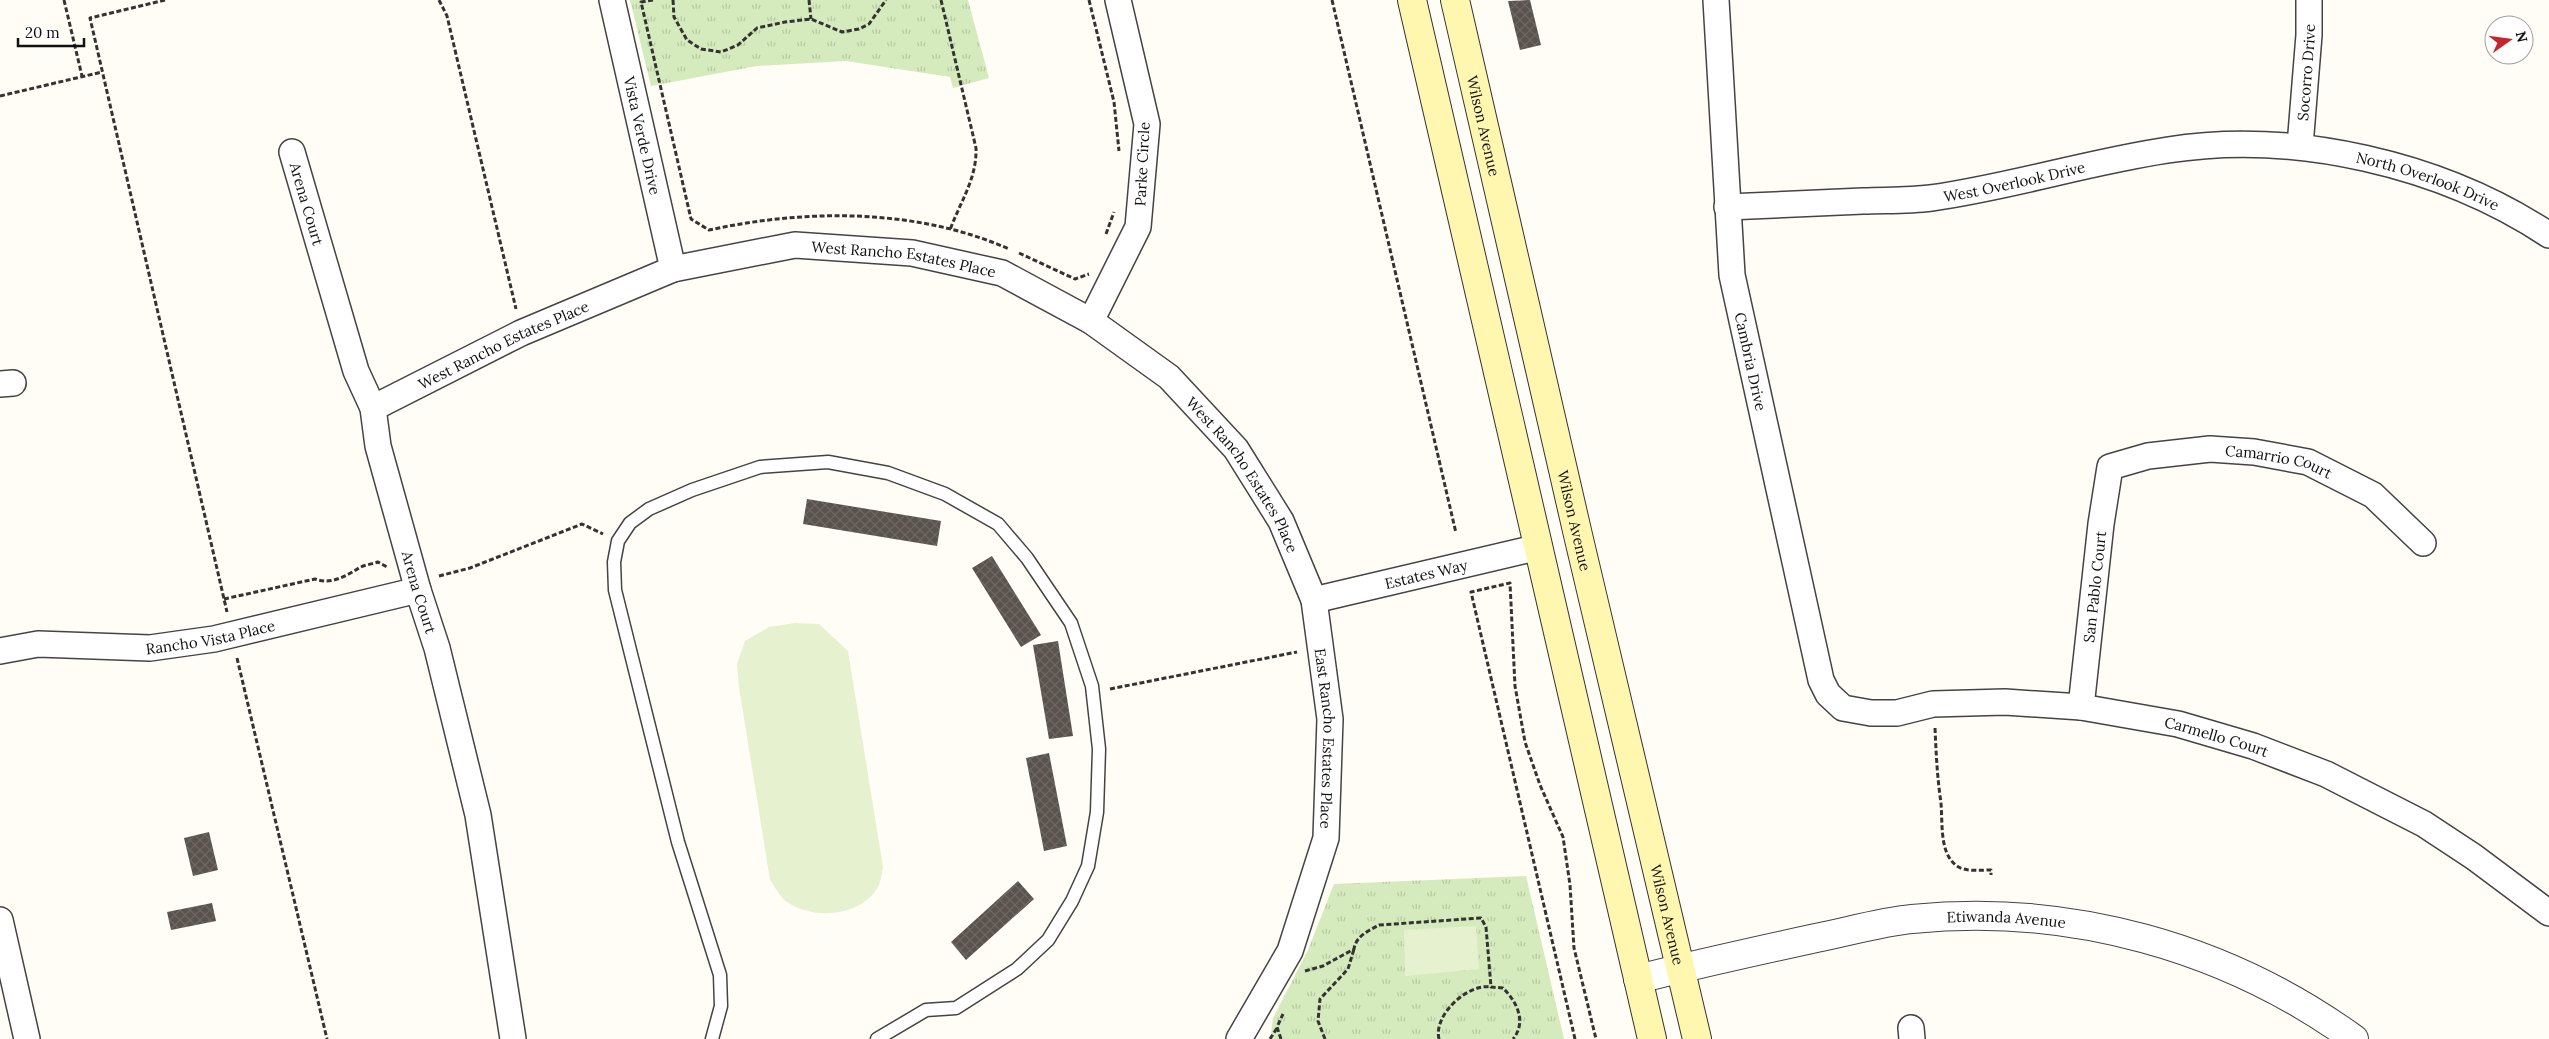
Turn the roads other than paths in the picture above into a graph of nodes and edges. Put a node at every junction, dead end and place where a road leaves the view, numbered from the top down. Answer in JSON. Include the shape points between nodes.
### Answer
{"nodes":[{"id":1,"x":612,"y":0,"type":"edge"},
{"id":2,"x":1118,"y":0,"type":"edge"},
{"id":3,"x":1412,"y":0,"type":"edge"},
{"id":4,"x":1455,"y":0,"type":"edge"},
{"id":5,"x":1716,"y":0,"type":"edge"},
{"id":6,"x":2309,"y":0,"type":"edge"},
{"id":7,"x":2300,"y":146,"type":"junction"},
{"id":8,"x":292,"y":152,"type":"dead end"},
{"id":9,"x":1727,"y":206,"type":"junction"},
{"id":10,"x":2548,"y":232,"type":"edge"},
{"id":11,"x":673,"y":270,"type":"junction"},
{"id":12,"x":1091,"y":321,"type":"junction"},
{"id":13,"x":373,"y":408,"type":"junction"},
{"id":14,"x":2110,"y":467,"type":"joint"},
{"id":15,"x":2423,"y":543,"type":"dead end"},
{"id":16,"x":1539,"y":547,"type":"junction"},
{"id":17,"x":418,"y":590,"type":"junction"},
{"id":18,"x":1314,"y":600,"type":"junction"},
{"id":19,"x":0,"y":651,"type":"edge"},
{"id":20,"x":2081,"y":707,"type":"junction"},
{"id":21,"x":1843,"y":708,"type":"joint"},
{"id":22,"x":2549,"y":913,"type":"edge"},
{"id":23,"x":0,"y":920,"type":"edge"},
{"id":24,"x":1680,"y":968,"type":"junction"},
{"id":25,"x":1638,"y":979,"type":"junction"},
{"id":26,"x":27,"y":1039,"type":"edge"},
{"id":27,"x":513,"y":1039,"type":"edge"},
{"id":28,"x":712,"y":1039,"type":"edge"},
{"id":29,"x":877,"y":1039,"type":"edge"},
{"id":30,"x":1239,"y":1039,"type":"edge"},
{"id":31,"x":1652,"y":1039,"type":"edge"},
{"id":32,"x":1696,"y":1039,"type":"edge"},
{"id":33,"x":2354,"y":1039,"type":"edge"}],
"edges":[{"from":1,"to":11,"type":"street","name":"Vista Verde Drive"},
{"from":2,"to":12,"type":"street","name":"Parke Circle","via":[[1147,133],[1138,227]]},
{"from":3,"to":16,"type":"main road"},
{"from":4,"to":24,"type":"main road","name":"Wilson Avenue"},
{"from":5,"to":9,"type":"street","name":"Cambria Drive"},
{"from":6,"to":7,"type":"street","name":"Socorro Drive"},
{"from":7,"to":9,"type":"street","name":"West Overlook Drive","via":[[2206,146],[2168,150],[1927,199]]},
{"from":7,"to":10,"type":"street","name":"North Overlook Drive","via":[[2373,159],[2432,178],[2491,201]]},
{"from":8,"to":13,"type":"street","name":"Arena Court","via":[[356,371]]},
{"from":9,"to":21,"type":"street","name":"Cambria Drive","via":[[1732,275],[1821,680],[1828,694]]},
{"from":11,"to":12,"type":"street","name":"West Rancho Estates Place","via":[[794,245],[912,253],[1002,273]]},
{"from":11,"to":13,"type":"street","name":"West Rancho Estates Place","via":[[522,333]]},
{"from":12,"to":18,"type":"street","name":"West Rancho Estates Place","via":[[1170,377],[1236,449],[1281,521]]},
{"from":13,"to":17,"type":"street","name":"Arena Court","via":[[378,446]]},
{"from":14,"to":15,"type":"street","name":"Camarrio Court","via":[[2148,456],[2210,449],[2254,452],[2308,462],[2373,495]]},
{"from":14,"to":20,"type":"street","name":"San Pablo Court"},
{"from":16,"to":18,"type":"street","name":"Estates Way"},
{"from":16,"to":25,"type":"main road"},
{"from":17,"to":19,"type":"street","name":"Rancho Vista Place","via":[[232,634],[150,648],[38,644]]},
{"from":17,"to":27,"type":"street","name":"Arena Court","via":[[437,648],[478,816]]},
{"from":18,"to":30,"type":"street","name":"East Rancho Estates Place","via":[[1330,719],[1326,838],[1290,951]]},
{"from":20,"to":21,"type":"street","name":"Carmello Court","via":[[2005,702],[1933,704],[1897,713]]},
{"from":20,"to":22,"type":"street","name":"Carmello Court","via":[[2178,724],[2253,746],[2326,774],[2424,824]]},
{"from":23,"to":26,"type":"street"},
{"from":24,"to":25,"type":"street","name":"Etiwanda Avenue"},
{"from":24,"to":32,"type":"main road","name":"Wilson Avenue"},
{"from":24,"to":33,"type":"street","name":"Etiwanda Avenue","via":[[1911,919],[1993,915],[2073,922],[2148,938],[2214,961],[2280,991]]},
{"from":25,"to":31,"type":"main road"},
{"from":28,"to":29,"type":"lane","via":[[721,1006],[720,975],[678,842],[615,590],[614,562],[618,541],[630,523],[648,509],[692,490],[760,467],[828,462],[888,473],[945,494],[998,524],[1027,558],[1071,623],[1093,693],[1099,749],[1097,812],[1088,866],[1072,902],[1048,940],[1017,970],[956,1008],[926,1010]]}]}
